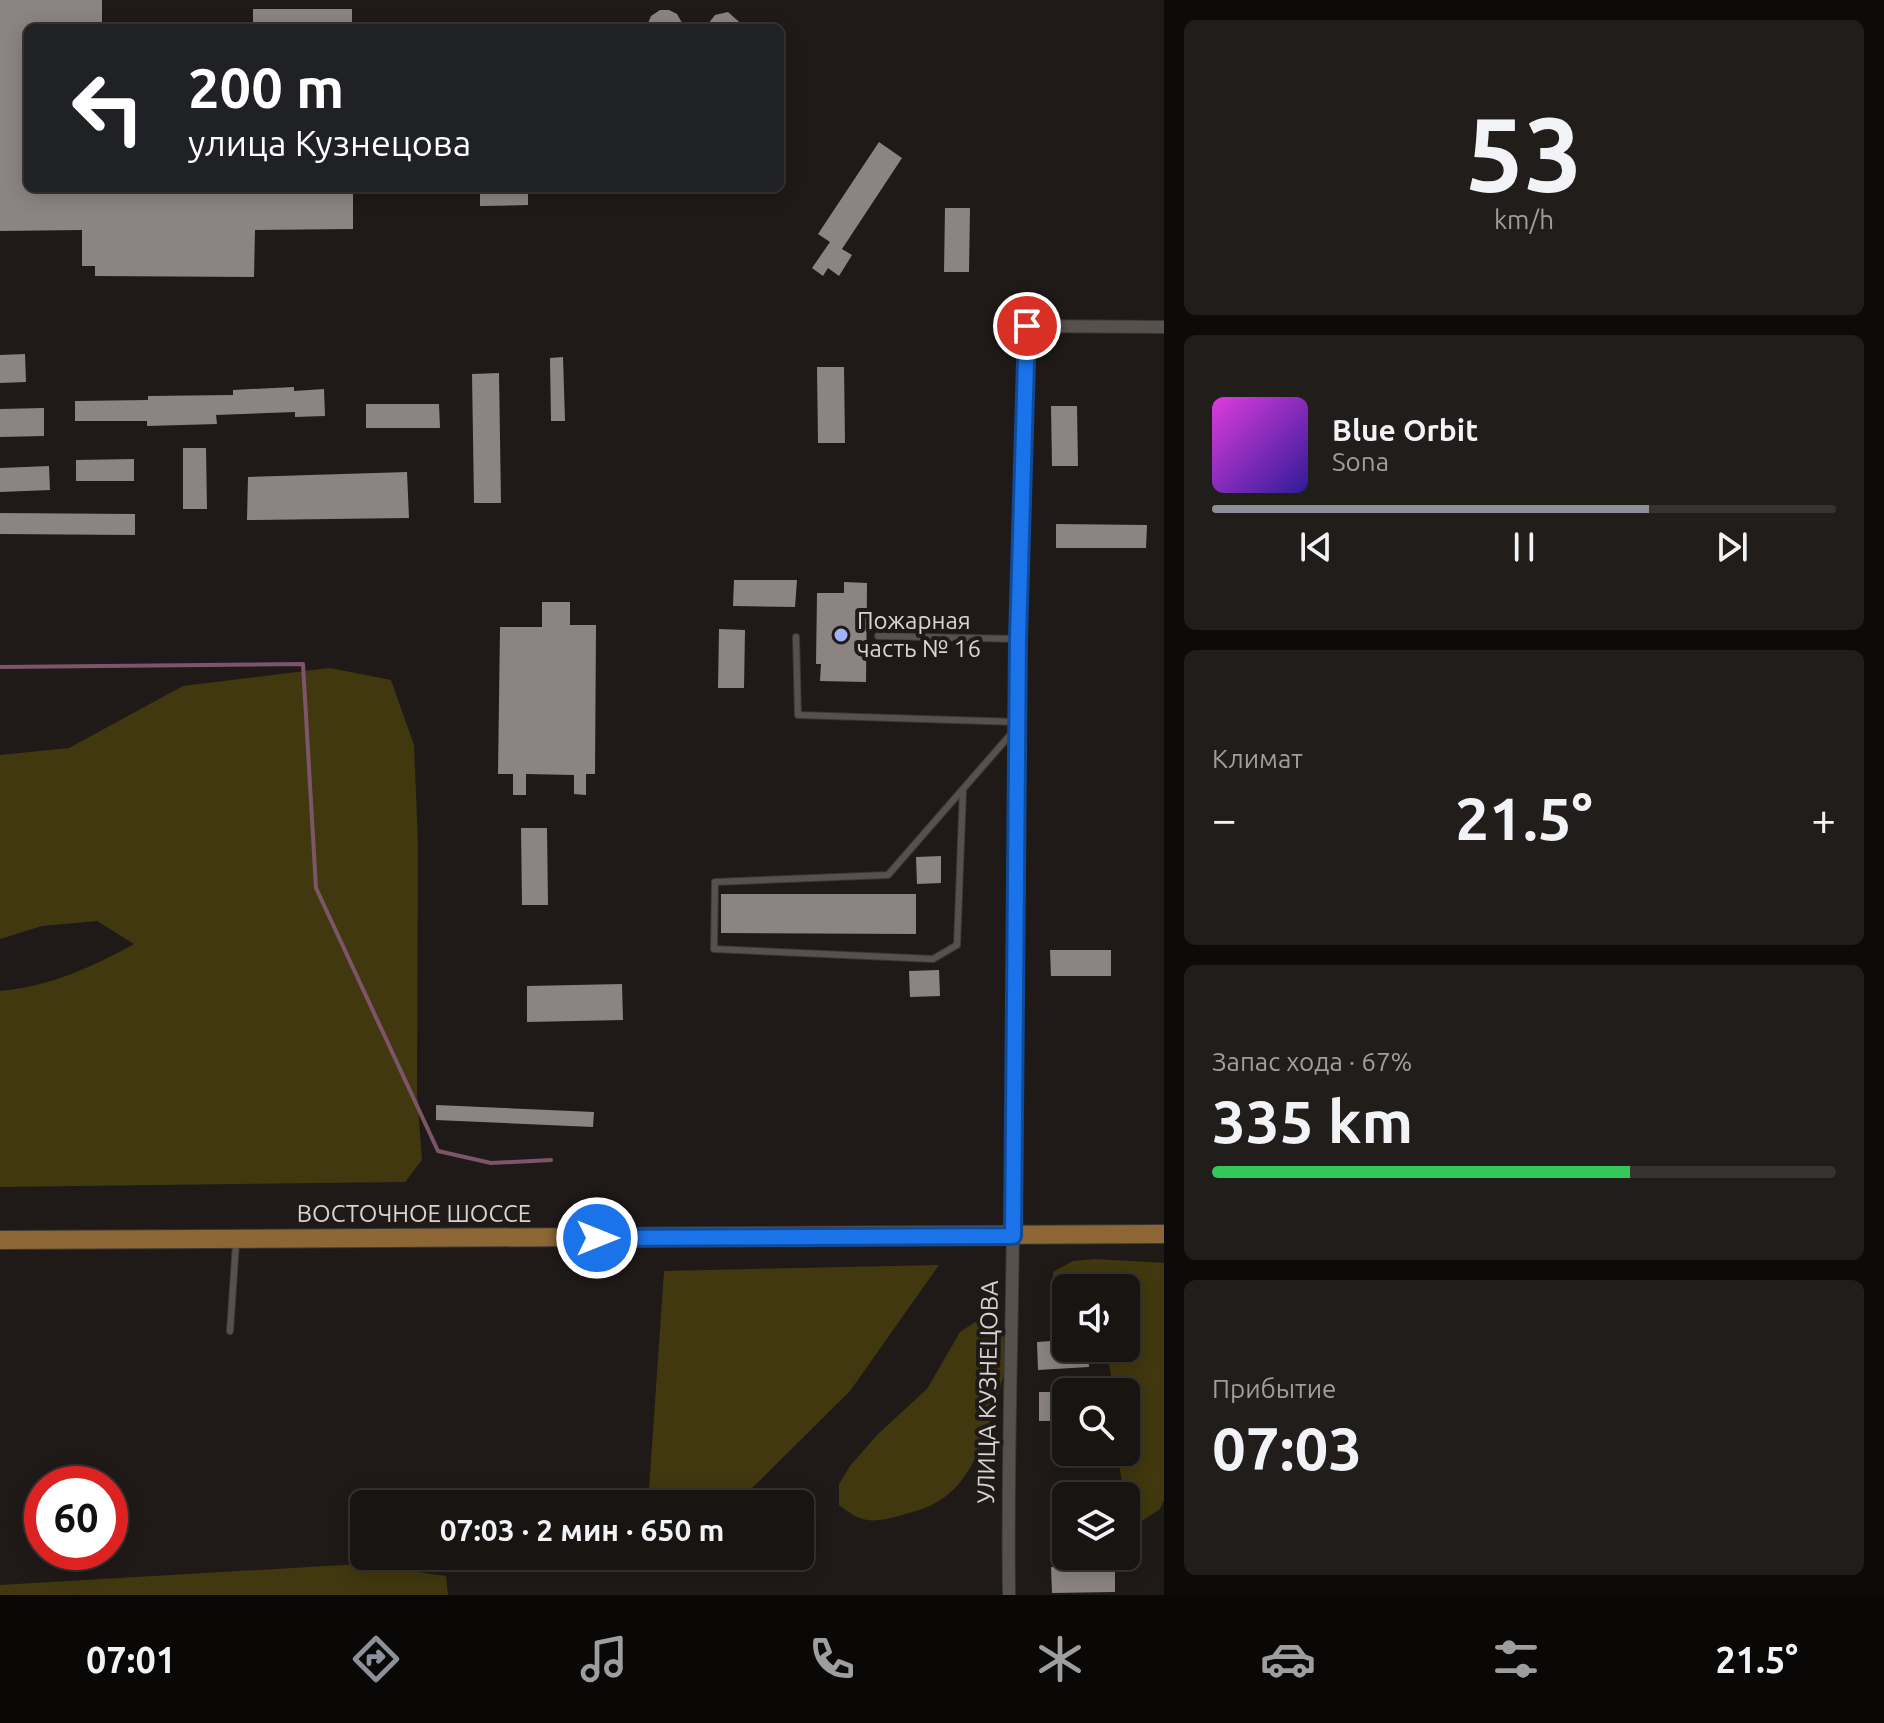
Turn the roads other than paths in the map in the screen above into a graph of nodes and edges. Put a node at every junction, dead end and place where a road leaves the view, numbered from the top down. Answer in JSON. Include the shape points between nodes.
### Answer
{"nodes":[{"id":1,"x":1164,"y":327,"type":"edge"},
{"id":2,"x":878,"y":636,"type":"dead end"},
{"id":3,"x":796,"y":637,"type":"dead end"},
{"id":4,"x":1018,"y":639,"type":"junction"},
{"id":5,"x":1017,"y":724,"type":"junction"},
{"id":6,"x":963,"y":790,"type":"junction"},
{"id":7,"x":1164,"y":1234,"type":"edge"},
{"id":8,"x":1013,"y":1236,"type":"junction"},
{"id":9,"x":237,"y":1239,"type":"junction"},
{"id":10,"x":0,"y":1240,"type":"edge"},
{"id":11,"x":230,"y":1331,"type":"dead end"},
{"id":12,"x":1009,"y":1595,"type":"edge"}],
"edges":[{"from":1,"to":4,"type":"street","name":"УЛИЦА КУЗНЕЦОВА","via":[[1027,326]]},
{"from":2,"to":4,"type":"lane"},
{"from":3,"to":5,"type":"lane","via":[[798,715]]},
{"from":4,"to":5,"type":"street","name":"УЛИЦА КУЗНЕЦОВА"},
{"from":5,"to":6,"type":"lane"},
{"from":5,"to":8,"type":"street","name":"УЛИЦА КУЗНЕЦОВА"},
{"from":6,"to":6,"type":"lane","via":[[888,875],[715,882],[714,949],[933,959],[957,945]]},
{"from":7,"to":8,"type":"main road","name":"ВОСТОЧНОЕ ШОССЕ"},
{"from":8,"to":9,"type":"main road","name":"ВОСТОЧНОЕ ШОССЕ"},
{"from":8,"to":12,"type":"street","name":"УЛИЦА КУЗНЕЦОВА"},
{"from":9,"to":10,"type":"main road","name":"ВОСТОЧНОЕ ШОССЕ"},
{"from":9,"to":11,"type":"lane"}]}
